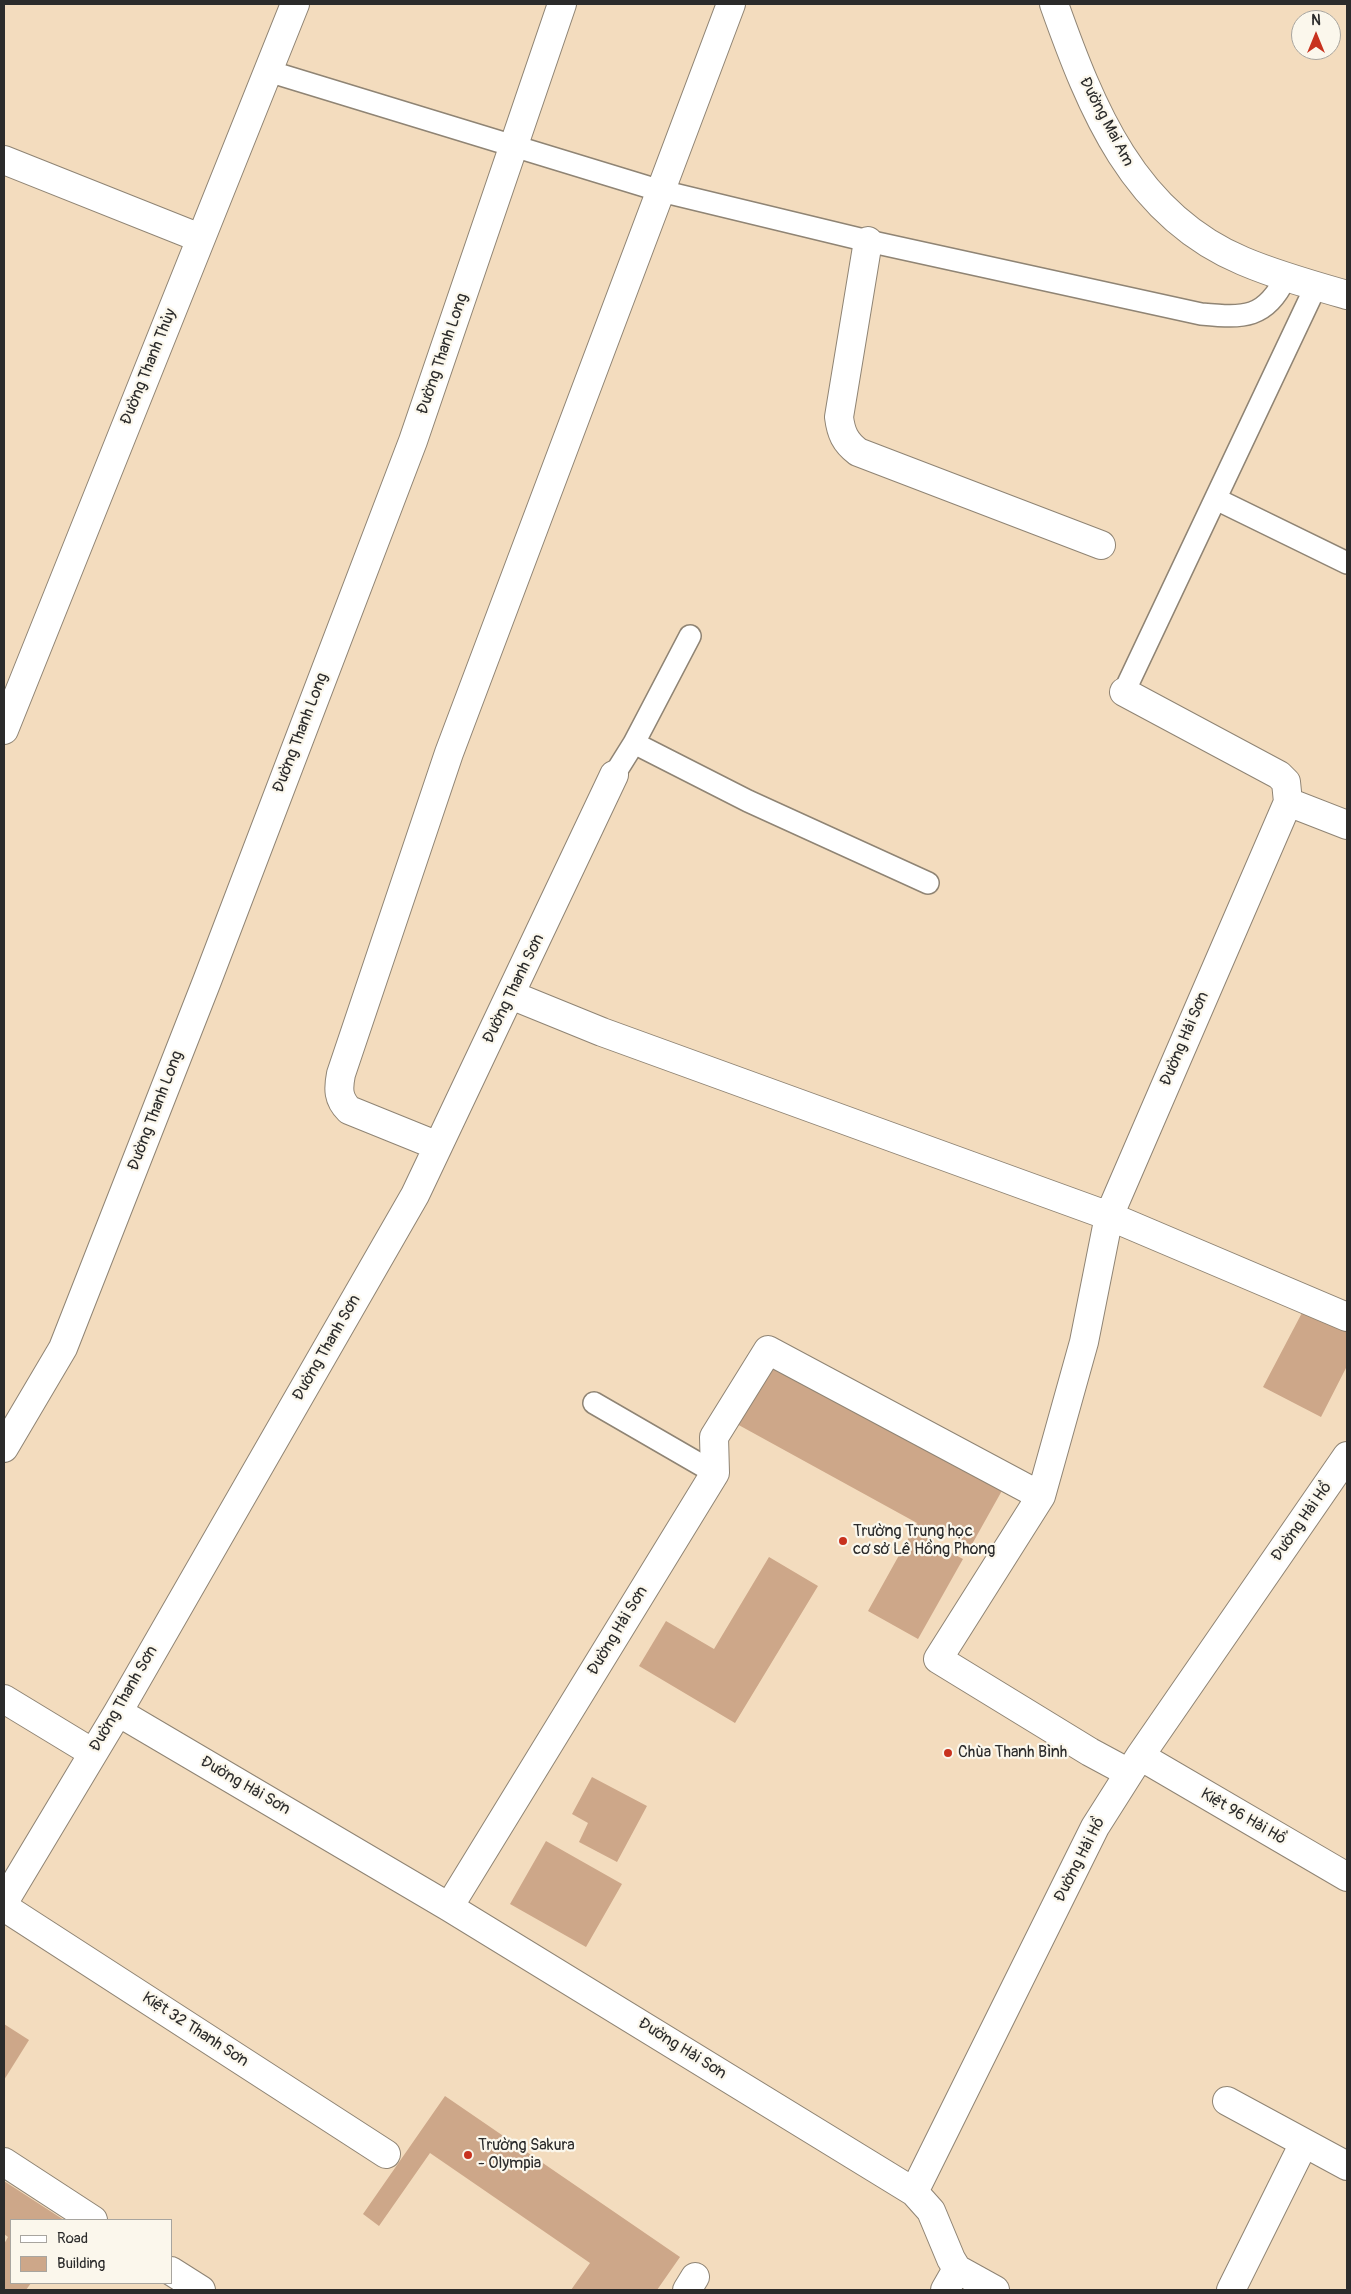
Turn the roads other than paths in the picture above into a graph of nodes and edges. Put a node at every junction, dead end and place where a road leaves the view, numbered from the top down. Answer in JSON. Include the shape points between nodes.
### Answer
{"nodes":[{"id":1,"x":295,"y":4,"type":"edge"},
{"id":2,"x":562,"y":4,"type":"edge"},
{"id":3,"x":732,"y":4,"type":"edge"},
{"id":4,"x":1054,"y":4,"type":"edge"},
{"id":5,"x":268,"y":71,"type":"junction"},
{"id":6,"x":513,"y":147,"type":"junction"},
{"id":7,"x":4,"y":160,"type":"edge"},
{"id":8,"x":661,"y":191,"type":"junction"},
{"id":9,"x":200,"y":238,"type":"junction"},
{"id":10,"x":868,"y":241,"type":"junction"},
{"id":11,"x":1286,"y":277,"type":"junction"},
{"id":12,"x":1316,"y":286,"type":"junction"},
{"id":13,"x":1347,"y":295,"type":"edge"},
{"id":14,"x":1216,"y":499,"type":"junction"},
{"id":15,"x":1101,"y":545,"type":"dead end"},
{"id":16,"x":1347,"y":562,"type":"edge"},
{"id":17,"x":690,"y":636,"type":"dead end"},
{"id":18,"x":1124,"y":692,"type":"joint"},
{"id":19,"x":4,"y":730,"type":"edge"},
{"id":20,"x":634,"y":743,"type":"junction"},
{"id":21,"x":614,"y":775,"type":"joint"},
{"id":22,"x":1288,"y":802,"type":"junction"},
{"id":23,"x":1347,"y":825,"type":"edge"},
{"id":24,"x":928,"y":883,"type":"dead end"},
{"id":25,"x":511,"y":995,"type":"junction"},
{"id":26,"x":438,"y":1146,"type":"junction"},
{"id":27,"x":1109,"y":1216,"type":"junction"},
{"id":28,"x":1347,"y":1317,"type":"edge"},
{"id":29,"x":594,"y":1403,"type":"dead end"},
{"id":30,"x":4,"y":1448,"type":"edge"},
{"id":31,"x":1347,"y":1456,"type":"edge"},
{"id":32,"x":715,"y":1472,"type":"junction"},
{"id":33,"x":1042,"y":1496,"type":"junction"},
{"id":34,"x":4,"y":1699,"type":"edge"},
{"id":35,"x":118,"y":1712,"type":"junction"},
{"id":36,"x":93,"y":1753,"type":"junction"},
{"id":37,"x":1134,"y":1764,"type":"junction"},
{"id":38,"x":1347,"y":1877,"type":"edge"},
{"id":39,"x":4,"y":1902,"type":"edge"},
{"id":40,"x":4,"y":1907,"type":"edge"},
{"id":41,"x":450,"y":1907,"type":"junction"},
{"id":42,"x":1227,"y":2101,"type":"dead end"},
{"id":43,"x":1304,"y":2143,"type":"junction"},
{"id":44,"x":386,"y":2154,"type":"dead end"},
{"id":45,"x":4,"y":2162,"type":"edge"},
{"id":46,"x":1347,"y":2166,"type":"edge"},
{"id":47,"x":914,"y":2192,"type":"junction"},
{"id":48,"x":91,"y":2219,"type":"edge"},
{"id":49,"x":172,"y":2272,"type":"edge"},
{"id":50,"x":951,"y":2280,"type":"edge"},
{"id":51,"x":201,"y":2290,"type":"edge"},
{"id":52,"x":995,"y":2290,"type":"edge"},
{"id":53,"x":1230,"y":2290,"type":"edge"}],
"edges":[{"from":1,"to":5,"type":"street","name":"Đường Thanh Thủy"},
{"from":2,"to":6,"type":"street","name":"Đường Thanh Long"},
{"from":3,"to":8,"type":"street"},
{"from":4,"to":11,"type":"street","name":"Đường Mai Am","via":[[1078,69],[1110,136],[1137,180],[1166,211],[1204,241],[1242,261]]},
{"from":5,"to":6,"type":"lane"},
{"from":5,"to":9,"type":"street","name":"Đường Thanh Thủy"},
{"from":6,"to":8,"type":"lane"},
{"from":6,"to":30,"type":"street","name":"Đường Thanh Long","via":[[413,441],[207,981],[63,1348]]},
{"from":7,"to":9,"type":"street"},
{"from":8,"to":10,"type":"lane"},
{"from":8,"to":26,"type":"street","via":[[450,753],[341,1074],[339,1094],[342,1104],[349,1110]]},
{"from":9,"to":19,"type":"street","name":"Đường Thanh Thủy"},
{"from":10,"to":11,"type":"lane","via":[[1200,314],[1244,315],[1264,308],[1276,296]]},
{"from":10,"to":15,"type":"street","via":[[839,417],[840,431],[848,444],[858,452]]},
{"from":11,"to":12,"type":"street","name":"Đường Mai Am"},
{"from":12,"to":13,"type":"street","name":"Đường Mai Am"},
{"from":12,"to":14,"type":"lane"},
{"from":14,"to":16,"type":"lane"},
{"from":14,"to":18,"type":"lane"},
{"from":17,"to":20,"type":"lane"},
{"from":18,"to":22,"type":"street","via":[[1279,775],[1286,782]]},
{"from":20,"to":21,"type":"lane"},
{"from":20,"to":24,"type":"lane","via":[[748,801]]},
{"from":21,"to":25,"type":"street","name":"Đường Thanh Sơn"},
{"from":22,"to":23,"type":"street"},
{"from":22,"to":27,"type":"street","name":"Đường Hải Sơn"},
{"from":25,"to":26,"type":"street","name":"Đường Thanh Sơn"},
{"from":25,"to":27,"type":"street","via":[[602,1032]]},
{"from":26,"to":35,"type":"street","name":"Đường Thanh Sơn","via":[[415,1195]]},
{"from":27,"to":28,"type":"street"},
{"from":27,"to":33,"type":"street","name":"Đường Hải Sơn","via":[[1084,1342]]},
{"from":29,"to":32,"type":"lane"},
{"from":31,"to":37,"type":"street","name":"Đường Hải Hồ"},
{"from":32,"to":33,"type":"street","via":[[714,1437],[768,1350]]},
{"from":32,"to":41,"type":"street","name":"Đường Hải Sơn"},
{"from":33,"to":37,"type":"street","name":"Kiệt 96 Hải Hồ","via":[[938,1659],[1090,1752]]},
{"from":34,"to":36,"type":"street"},
{"from":35,"to":36,"type":"street","name":"Đường Thanh Sơn"},
{"from":35,"to":41,"type":"street","name":"Đường Hải Sơn"},
{"from":36,"to":39,"type":"street","name":"Đường Thanh Sơn"},
{"from":37,"to":38,"type":"street","name":"Kiệt 96 Hải Hồ"},
{"from":37,"to":47,"type":"street","name":"Đường Hải Hồ","via":[[1095,1827]]},
{"from":40,"to":44,"type":"street","name":"Kiệt 32 Thanh Sơn"},
{"from":41,"to":47,"type":"street","name":"Đường Hải Sơn"},
{"from":42,"to":43,"type":"street"},
{"from":43,"to":46,"type":"street"},
{"from":43,"to":53,"type":"street"},
{"from":45,"to":48,"type":"street"},
{"from":47,"to":50,"type":"street","via":[[932,2211],[951,2259]]},
{"from":49,"to":51,"type":"street"},
{"from":50,"to":52,"type":"street"}]}
